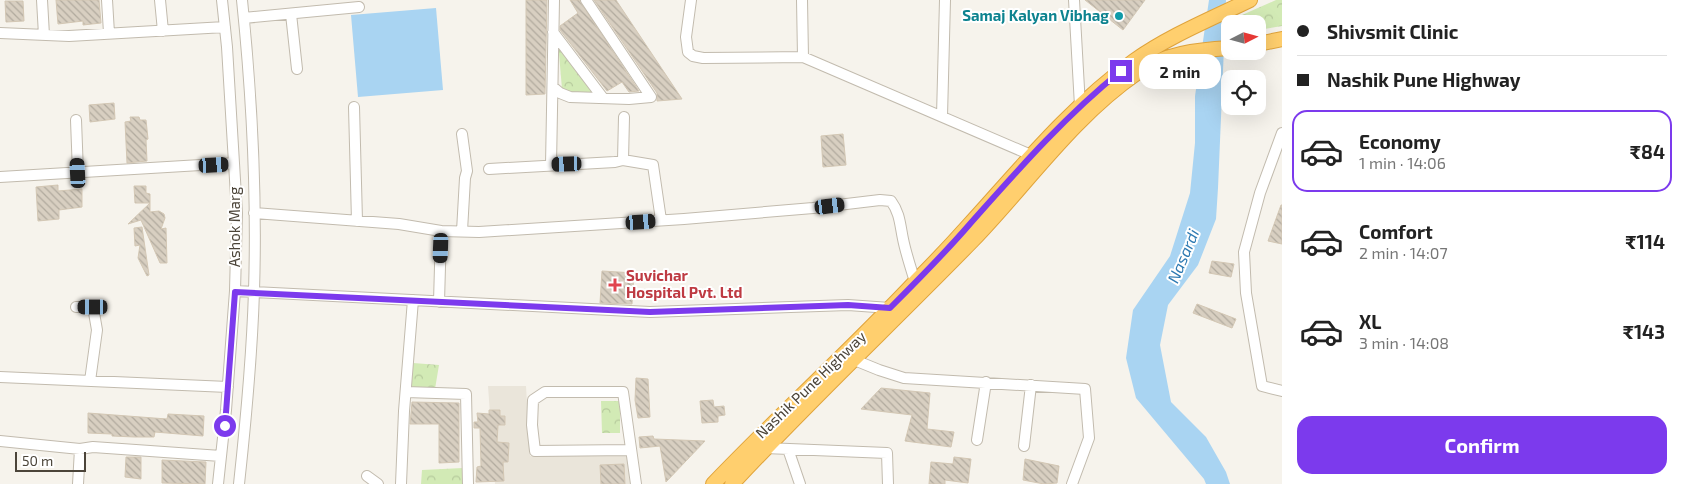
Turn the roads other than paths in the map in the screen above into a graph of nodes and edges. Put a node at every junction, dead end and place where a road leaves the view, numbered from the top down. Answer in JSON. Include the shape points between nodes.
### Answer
{"nodes":[{"id":1,"x":42,"y":0,"type":"edge"},
{"id":2,"x":107,"y":0,"type":"edge"},
{"id":3,"x":160,"y":0,"type":"edge"},
{"id":4,"x":222,"y":0,"type":"edge"},
{"id":5,"x":242,"y":0,"type":"edge"},
{"id":6,"x":554,"y":0,"type":"edge"},
{"id":7,"x":586,"y":0,"type":"edge"},
{"id":8,"x":691,"y":0,"type":"edge"},
{"id":9,"x":802,"y":0,"type":"edge"},
{"id":10,"x":945,"y":0,"type":"edge"},
{"id":11,"x":1074,"y":0,"type":"edge"},
{"id":12,"x":1250,"y":0,"type":"edge"},
{"id":13,"x":359,"y":7,"type":"dead end"},
{"id":14,"x":291,"y":14,"type":"junction"},
{"id":15,"x":244,"y":18,"type":"junction"},
{"id":16,"x":225,"y":27,"type":"junction"},
{"id":17,"x":163,"y":31,"type":"junction"},
{"id":18,"x":554,"y":32,"type":"junction"},
{"id":19,"x":0,"y":33,"type":"edge"},
{"id":20,"x":44,"y":34,"type":"junction"},
{"id":21,"x":109,"y":34,"type":"junction"},
{"id":22,"x":1282,"y":39,"type":"edge"},
{"id":23,"x":1266,"y":42,"type":"edge"},
{"id":24,"x":1221,"y":49,"type":"edge"},
{"id":25,"x":802,"y":57,"type":"junction"},
{"id":26,"x":297,"y":69,"type":"dead end"},
{"id":27,"x":552,"y":87,"type":"junction"},
{"id":28,"x":603,"y":98,"type":"junction"},
{"id":29,"x":1080,"y":106,"type":"junction"},
{"id":30,"x":354,"y":107,"type":"dead end"},
{"id":31,"x":942,"y":116,"type":"junction"},
{"id":32,"x":624,"y":117,"type":"dead end"},
{"id":33,"x":76,"y":120,"type":"dead end"},
{"id":34,"x":1282,"y":133,"type":"edge"},
{"id":35,"x":462,"y":134,"type":"dead end"},
{"id":36,"x":1031,"y":155,"type":"junction"},
{"id":37,"x":624,"y":160,"type":"junction"},
{"id":38,"x":1043,"y":163,"type":"junction"},
{"id":39,"x":234,"y":164,"type":"junction"},
{"id":40,"x":551,"y":165,"type":"junction"},
{"id":41,"x":488,"y":169,"type":"dead end"},
{"id":42,"x":78,"y":173,"type":"junction"},
{"id":43,"x":0,"y":177,"type":"edge"},
{"id":44,"x":254,"y":213,"type":"junction"},
{"id":45,"x":661,"y":220,"type":"junction"},
{"id":46,"x":357,"y":221,"type":"junction"},
{"id":47,"x":441,"y":231,"type":"junction"},
{"id":48,"x":462,"y":231,"type":"junction"},
{"id":49,"x":919,"y":286,"type":"junction"},
{"id":50,"x":254,"y":291,"type":"junction"},
{"id":51,"x":235,"y":292,"type":"junction"},
{"id":52,"x":413,"y":300,"type":"junction"},
{"id":53,"x":439,"y":302,"type":"junction"},
{"id":54,"x":76,"y":307,"type":"dead end"},
{"id":55,"x":890,"y":308,"type":"junction"},
{"id":56,"x":852,"y":360,"type":"junction"},
{"id":57,"x":0,"y":377,"type":"edge"},
{"id":58,"x":90,"y":381,"type":"junction"},
{"id":59,"x":986,"y":382,"type":"junction"},
{"id":60,"x":1031,"y":385,"type":"junction"},
{"id":61,"x":228,"y":387,"type":"junction"},
{"id":62,"x":1282,"y":391,"type":"edge"},
{"id":63,"x":406,"y":392,"type":"junction"},
{"id":64,"x":977,"y":440,"type":"dead end"},
{"id":65,"x":0,"y":441,"type":"edge"},
{"id":66,"x":1024,"y":446,"type":"dead end"},
{"id":67,"x":765,"y":448,"type":"junction"},
{"id":68,"x":80,"y":449,"type":"junction"},
{"id":69,"x":788,"y":449,"type":"junction"},
{"id":70,"x":630,"y":450,"type":"junction"},
{"id":71,"x":221,"y":456,"type":"junction"},
{"id":72,"x":368,"y":476,"type":"dead end"},
{"id":73,"x":1074,"y":482,"type":"edge"},
{"id":74,"x":78,"y":484,"type":"edge"},
{"id":75,"x":218,"y":484,"type":"edge"},
{"id":76,"x":239,"y":484,"type":"edge"},
{"id":77,"x":378,"y":484,"type":"edge"},
{"id":78,"x":401,"y":484,"type":"edge"},
{"id":79,"x":468,"y":484,"type":"edge"},
{"id":80,"x":636,"y":484,"type":"edge"},
{"id":81,"x":713,"y":484,"type":"edge"},
{"id":82,"x":732,"y":484,"type":"edge"},
{"id":83,"x":800,"y":484,"type":"edge"},
{"id":84,"x":888,"y":484,"type":"edge"}],
"edges":[{"from":1,"to":20,"type":"street"},
{"from":2,"to":21,"type":"street"},
{"from":3,"to":17,"type":"street"},
{"from":4,"to":16,"type":"street","name":"Ashok Marg"},
{"from":5,"to":15,"type":"street","name":"Ashok Marg"},
{"from":6,"to":18,"type":"street"},
{"from":7,"to":28,"type":"street","via":[[651,97]]},
{"from":8,"to":25,"type":"street","via":[[686,37],[688,52],[693,56]]},
{"from":9,"to":25,"type":"street"},
{"from":10,"to":31,"type":"street"},
{"from":11,"to":29,"type":"street"},
{"from":12,"to":29,"type":"highway","name":"Nashik Pune Highway","via":[[1173,37],[1134,61]]},
{"from":13,"to":14,"type":"street"},
{"from":14,"to":15,"type":"street"},
{"from":14,"to":26,"type":"street"},
{"from":15,"to":44,"type":"street","name":"Ashok Marg","via":[[254,163]]},
{"from":16,"to":17,"type":"street"},
{"from":16,"to":39,"type":"street","name":"Ashok Marg"},
{"from":17,"to":21,"type":"street"},
{"from":18,"to":27,"type":"street"},
{"from":18,"to":28,"type":"street"},
{"from":19,"to":20,"type":"street"},
{"from":20,"to":21,"type":"street"},
{"from":22,"to":23,"type":"highway"},
{"from":24,"to":38,"type":"highway","name":"Nashik Pune Highway","via":[[1190,51],[1138,72],[1101,102]]},
{"from":25,"to":31,"type":"street"},
{"from":27,"to":28,"type":"street","via":[[570,97]]},
{"from":27,"to":40,"type":"street"},
{"from":29,"to":36,"type":"highway","name":"Nashik Pune Highway"},
{"from":30,"to":46,"type":"street"},
{"from":31,"to":36,"type":"street"},
{"from":32,"to":37,"type":"street"},
{"from":33,"to":42,"type":"street"},
{"from":34,"to":62,"type":"street","via":[[1260,193],[1244,252],[1249,312],[1262,386]]},
{"from":35,"to":48,"type":"street","via":[[467,170]]},
{"from":36,"to":38,"type":"street"},
{"from":36,"to":49,"type":"highway","name":"Nashik Pune Highway"},
{"from":37,"to":40,"type":"street"},
{"from":37,"to":45,"type":"street","via":[[653,165]]},
{"from":38,"to":49,"type":"highway","name":"Nashik Pune Highway","via":[[974,238]]},
{"from":39,"to":42,"type":"street"},
{"from":39,"to":51,"type":"street","name":"Ashok Marg","via":[[237,213]]},
{"from":40,"to":41,"type":"street"},
{"from":42,"to":43,"type":"street"},
{"from":44,"to":46,"type":"street"},
{"from":44,"to":50,"type":"street","name":"Ashok Marg"},
{"from":45,"to":48,"type":"street"},
{"from":45,"to":49,"type":"street","via":[[891,201],[899,215],[903,239]]},
{"from":46,"to":47,"type":"street"},
{"from":47,"to":48,"type":"street"},
{"from":47,"to":53,"type":"street"},
{"from":49,"to":55,"type":"highway","name":"Nashik Pune Highway"},
{"from":49,"to":56,"type":"highway","name":"Nashik Pune Highway"},
{"from":50,"to":51,"type":"street"},
{"from":50,"to":52,"type":"street"},
{"from":50,"to":76,"type":"street","name":"Ashok Marg"},
{"from":51,"to":61,"type":"street","name":"Ashok Marg"},
{"from":52,"to":53,"type":"street"},
{"from":52,"to":63,"type":"street"},
{"from":53,"to":55,"type":"street","via":[[650,312],[848,305]]},
{"from":54,"to":58,"type":"street","via":[[93,307],[97,330]]},
{"from":55,"to":81,"type":"highway","name":"Nashik Pune Highway"},
{"from":56,"to":59,"type":"street","via":[[904,378]]},
{"from":56,"to":67,"type":"highway","name":"Nashik Pune Highway"},
{"from":57,"to":58,"type":"street"},
{"from":58,"to":61,"type":"street"},
{"from":59,"to":60,"type":"street"},
{"from":59,"to":64,"type":"street"},
{"from":60,"to":66,"type":"street"},
{"from":60,"to":73,"type":"street","via":[[1085,389],[1089,438]]},
{"from":61,"to":71,"type":"street","name":"Ashok Marg"},
{"from":63,"to":78,"type":"street"},
{"from":63,"to":79,"type":"street","via":[[466,394]]},
{"from":65,"to":68,"type":"street"},
{"from":67,"to":69,"type":"street"},
{"from":67,"to":82,"type":"highway","name":"Nashik Pune Highway"},
{"from":68,"to":71,"type":"street","via":[[93,447]]},
{"from":68,"to":74,"type":"street"},
{"from":69,"to":83,"type":"street"},
{"from":69,"to":84,"type":"street","via":[[887,453]]},
{"from":70,"to":70,"type":"street","via":[[623,392],[546,392],[533,400],[535,451]]},
{"from":70,"to":80,"type":"street"},
{"from":71,"to":75,"type":"street","name":"Ashok Marg"},
{"from":72,"to":77,"type":"street"}]}
